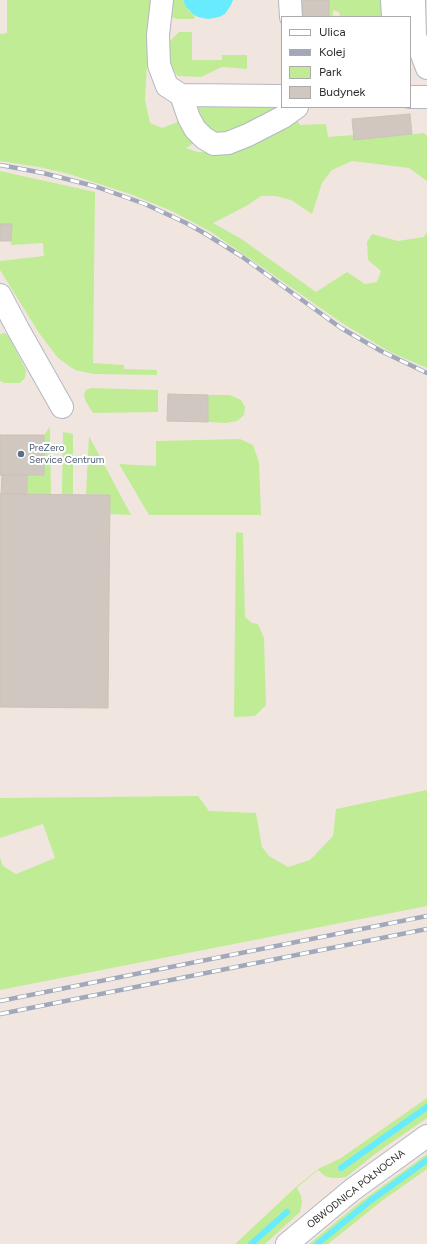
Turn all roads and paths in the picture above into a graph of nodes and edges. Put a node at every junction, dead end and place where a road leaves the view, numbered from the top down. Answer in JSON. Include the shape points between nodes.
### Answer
{"nodes":[{"id":1,"x":162,"y":0,"type":"edge"},
{"id":2,"x":290,"y":0,"type":"edge"},
{"id":3,"x":392,"y":0,"type":"edge"},
{"id":4,"x":414,"y":0,"type":"edge"},
{"id":5,"x":291,"y":16,"type":"edge"},
{"id":6,"x":393,"y":16,"type":"edge"},
{"id":7,"x":421,"y":65,"type":"edge"},
{"id":8,"x":181,"y":95,"type":"junction"},
{"id":9,"x":281,"y":96,"type":"edge"},
{"id":10,"x":411,"y":97,"type":"edge"},
{"id":11,"x":427,"y":97,"type":"edge"},
{"id":12,"x":296,"y":108,"type":"edge"},
{"id":13,"x":0,"y":295,"type":"edge"},
{"id":14,"x":62,"y":407,"type":"dead end"},
{"id":15,"x":427,"y":1136,"type":"edge"},
{"id":16,"x":287,"y":1244,"type":"edge"}],
"edges":[{"from":1,"to":8,"type":"street","via":[[158,35],[159,65],[167,86]]},
{"from":2,"to":5,"type":"street"},
{"from":3,"to":6,"type":"street"},
{"from":4,"to":7,"type":"street","via":[[415,36]]},
{"from":8,"to":9,"type":"street"},
{"from":8,"to":12,"type":"street","via":[[195,129],[214,144],[228,143],[248,135]]},
{"from":10,"to":11,"type":"street"},
{"from":13,"to":14,"type":"street"},
{"from":15,"to":16,"type":"street","name":"OBWODNICA PÓŁNOCNA","via":[[352,1190]]}]}
